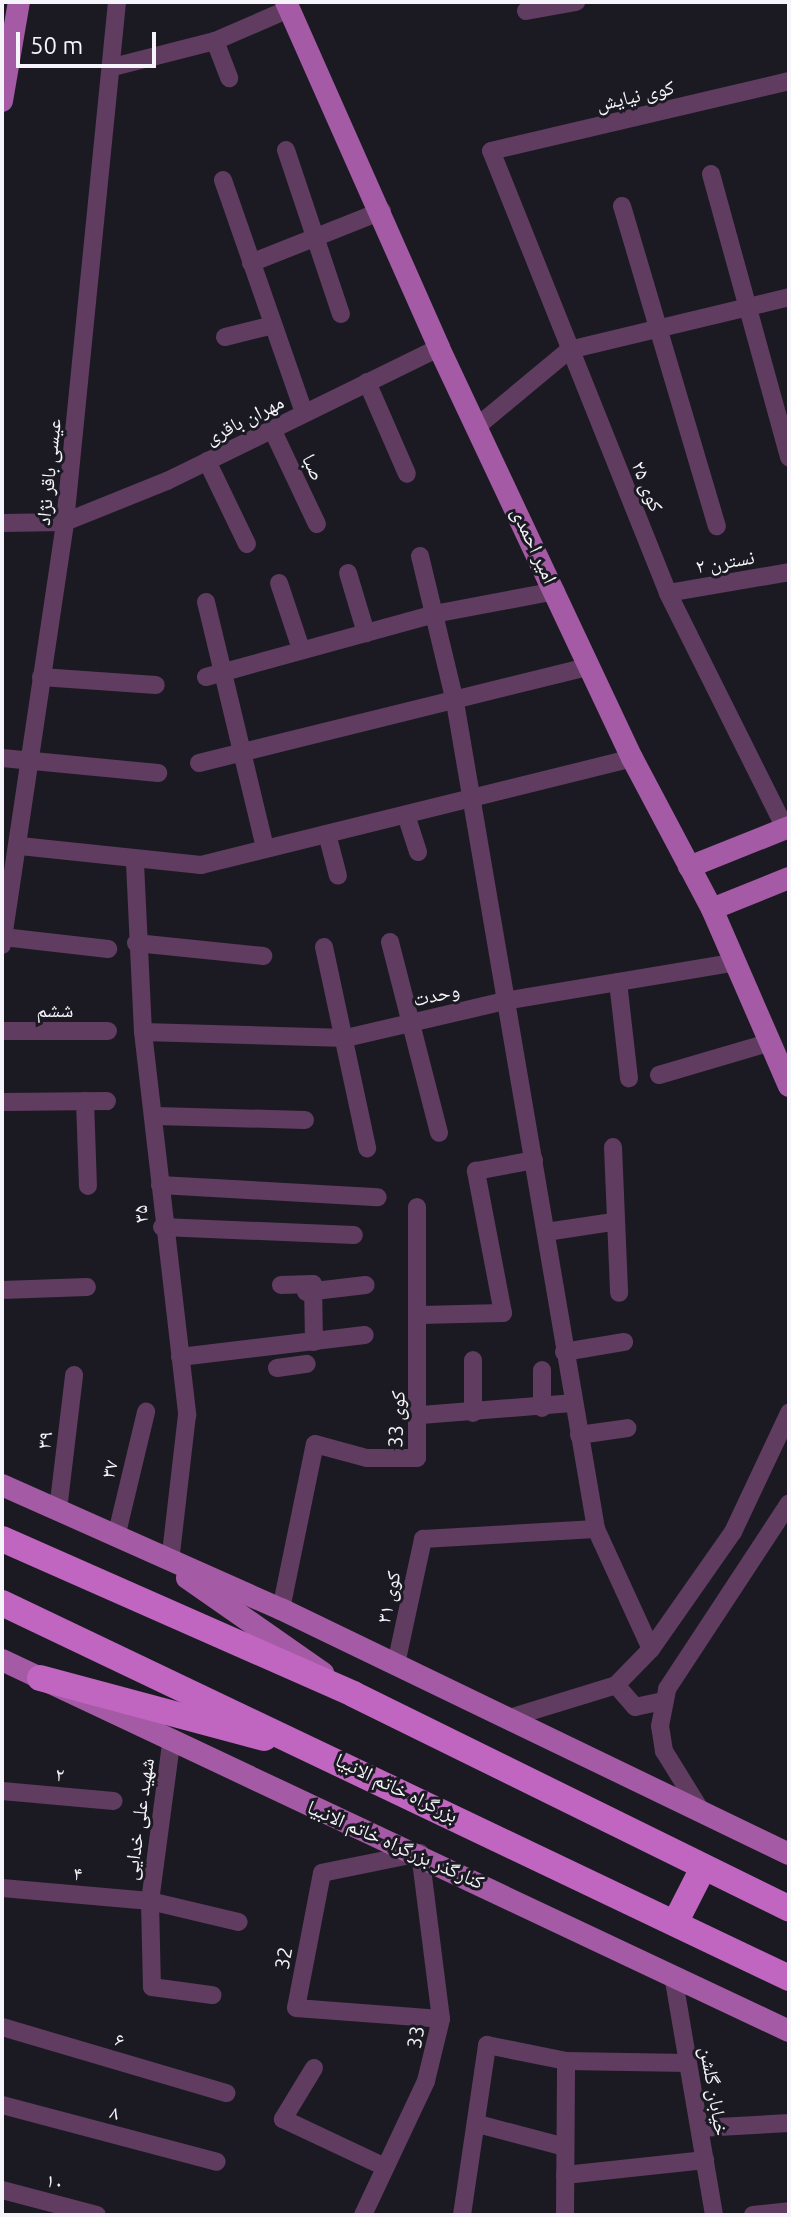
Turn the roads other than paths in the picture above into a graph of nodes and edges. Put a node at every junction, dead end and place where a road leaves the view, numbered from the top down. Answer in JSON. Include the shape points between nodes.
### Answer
{"nodes":[{"id":1,"x":19,"y":2,"type":"edge"},
{"id":2,"x":117,"y":2,"type":"edge"},
{"id":3,"x":576,"y":2,"type":"edge"},
{"id":4,"x":287,"y":6,"type":"edge"},
{"id":5,"x":526,"y":11,"type":"dead end"},
{"id":6,"x":215,"y":41,"type":"junction"},
{"id":7,"x":5,"y":60,"type":"edge"},
{"id":8,"x":113,"y":67,"type":"junction"},
{"id":9,"x":229,"y":78,"type":"dead end"},
{"id":10,"x":789,"y":81,"type":"edge"},
{"id":11,"x":2,"y":101,"type":"edge"},
{"id":12,"x":286,"y":150,"type":"dead end"},
{"id":13,"x":491,"y":151,"type":"joint"},
{"id":14,"x":711,"y":174,"type":"dead end"},
{"id":15,"x":223,"y":180,"type":"dead end"},
{"id":16,"x":622,"y":206,"type":"dead end"},
{"id":17,"x":382,"y":211,"type":"junction"},
{"id":18,"x":315,"y":243,"type":"junction"},
{"id":19,"x":251,"y":263,"type":"junction"},
{"id":20,"x":789,"y":297,"type":"edge"},
{"id":21,"x":747,"y":308,"type":"junction"},
{"id":22,"x":341,"y":314,"type":"dead end"},
{"id":23,"x":273,"y":325,"type":"junction"},
{"id":24,"x":659,"y":329,"type":"junction"},
{"id":25,"x":225,"y":337,"type":"dead end"},
{"id":26,"x":439,"y":348,"type":"junction"},
{"id":27,"x":569,"y":350,"type":"junction"},
{"id":28,"x":367,"y":382,"type":"junction"},
{"id":29,"x":304,"y":413,"type":"junction"},
{"id":30,"x":480,"y":424,"type":"junction"},
{"id":31,"x":272,"y":429,"type":"junction"},
{"id":32,"x":789,"y":457,"type":"edge"},
{"id":33,"x":207,"y":461,"type":"junction"},
{"id":34,"x":407,"y":474,"type":"dead end"},
{"id":35,"x":65,"y":522,"type":"junction"},
{"id":36,"x":2,"y":523,"type":"edge"},
{"id":37,"x":317,"y":524,"type":"dead end"},
{"id":38,"x":717,"y":526,"type":"dead end"},
{"id":39,"x":247,"y":544,"type":"dead end"},
{"id":40,"x":420,"y":556,"type":"dead end"},
{"id":41,"x":789,"y":572,"type":"edge"},
{"id":42,"x":348,"y":573,"type":"dead end"},
{"id":43,"x":279,"y":583,"type":"dead end"},
{"id":44,"x":556,"y":591,"type":"junction"},
{"id":45,"x":668,"y":593,"type":"junction"},
{"id":46,"x":206,"y":602,"type":"dead end"},
{"id":47,"x":434,"y":614,"type":"junction"},
{"id":48,"x":366,"y":633,"type":"junction"},
{"id":49,"x":301,"y":649,"type":"junction"},
{"id":50,"x":590,"y":666,"type":"junction"},
{"id":51,"x":227,"y":670,"type":"junction"},
{"id":52,"x":41,"y":677,"type":"junction"},
{"id":53,"x":206,"y":677,"type":"dead end"},
{"id":54,"x":156,"y":685,"type":"dead end"},
{"id":55,"x":455,"y":702,"type":"junction"},
{"id":56,"x":244,"y":752,"type":"junction"},
{"id":57,"x":2,"y":758,"type":"edge"},
{"id":58,"x":632,"y":758,"type":"junction"},
{"id":59,"x":27,"y":762,"type":"junction"},
{"id":60,"x":199,"y":763,"type":"dead end"},
{"id":61,"x":158,"y":773,"type":"dead end"},
{"id":62,"x":471,"y":797,"type":"junction"},
{"id":63,"x":406,"y":815,"type":"junction"},
{"id":64,"x":787,"y":828,"type":"edge"},
{"id":65,"x":327,"y":834,"type":"junction"},
{"id":66,"x":20,"y":846,"type":"junction"},
{"id":67,"x":265,"y":847,"type":"junction"},
{"id":68,"x":418,"y":852,"type":"dead end"},
{"id":69,"x":135,"y":863,"type":"junction"},
{"id":70,"x":689,"y":867,"type":"junction"},
{"id":71,"x":338,"y":876,"type":"dead end"},
{"id":72,"x":789,"y":878,"type":"edge"},
{"id":73,"x":712,"y":909,"type":"junction"},
{"id":74,"x":3,"y":941,"type":"edge"},
{"id":75,"x":390,"y":942,"type":"dead end"},
{"id":76,"x":136,"y":943,"type":"junction"},
{"id":77,"x":324,"y":947,"type":"dead end"},
{"id":78,"x":108,"y":949,"type":"dead end"},
{"id":79,"x":263,"y":956,"type":"dead end"},
{"id":80,"x":737,"y":962,"type":"junction"},
{"id":81,"x":618,"y":982,"type":"junction"},
{"id":82,"x":505,"y":1001,"type":"junction"},
{"id":83,"x":409,"y":1023,"type":"junction"},
{"id":84,"x":2,"y":1031,"type":"edge"},
{"id":85,"x":108,"y":1031,"type":"dead end"},
{"id":86,"x":143,"y":1032,"type":"junction"},
{"id":87,"x":346,"y":1038,"type":"junction"},
{"id":88,"x":771,"y":1042,"type":"junction"},
{"id":89,"x":659,"y":1075,"type":"dead end"},
{"id":90,"x":629,"y":1078,"type":"dead end"},
{"id":91,"x":789,"y":1086,"type":"edge"},
{"id":92,"x":85,"y":1101,"type":"junction"},
{"id":93,"x":107,"y":1101,"type":"dead end"},
{"id":94,"x":2,"y":1102,"type":"edge"},
{"id":95,"x":155,"y":1116,"type":"junction"},
{"id":96,"x":305,"y":1120,"type":"dead end"},
{"id":97,"x":439,"y":1133,"type":"dead end"},
{"id":98,"x":613,"y":1147,"type":"dead end"},
{"id":99,"x":367,"y":1148,"type":"dead end"},
{"id":100,"x":534,"y":1160,"type":"junction"},
{"id":101,"x":160,"y":1185,"type":"junction"},
{"id":102,"x":88,"y":1186,"type":"dead end"},
{"id":103,"x":378,"y":1197,"type":"dead end"},
{"id":104,"x":417,"y":1207,"type":"dead end"},
{"id":105,"x":613,"y":1222,"type":"junction"},
{"id":106,"x":162,"y":1227,"type":"junction"},
{"id":107,"x":546,"y":1232,"type":"junction"},
{"id":108,"x":354,"y":1235,"type":"dead end"},
{"id":109,"x":281,"y":1285,"type":"dead end"},
{"id":110,"x":366,"y":1285,"type":"dead end"},
{"id":111,"x":87,"y":1287,"type":"dead end"},
{"id":112,"x":2,"y":1290,"type":"edge"},
{"id":113,"x":309,"y":1292,"type":"junction"},
{"id":114,"x":619,"y":1293,"type":"dead end"},
{"id":115,"x":420,"y":1315,"type":"junction"},
{"id":116,"x":365,"y":1335,"type":"dead end"},
{"id":117,"x":309,"y":1342,"type":"junction"},
{"id":118,"x":624,"y":1342,"type":"dead end"},
{"id":119,"x":564,"y":1352,"type":"junction"},
{"id":120,"x":180,"y":1357,"type":"junction"},
{"id":121,"x":473,"y":1360,"type":"dead end"},
{"id":122,"x":277,"y":1368,"type":"dead end"},
{"id":123,"x":542,"y":1370,"type":"dead end"},
{"id":124,"x":74,"y":1375,"type":"dead end"},
{"id":125,"x":572,"y":1403,"type":"junction"},
{"id":126,"x":542,"y":1408,"type":"junction"},
{"id":127,"x":146,"y":1412,"type":"dead end"},
{"id":128,"x":473,"y":1413,"type":"junction"},
{"id":129,"x":789,"y":1413,"type":"edge"},
{"id":130,"x":421,"y":1415,"type":"junction"},
{"id":131,"x":628,"y":1428,"type":"dead end"},
{"id":132,"x":579,"y":1435,"type":"junction"},
{"id":133,"x":2,"y":1485,"type":"edge"},
{"id":134,"x":789,"y":1503,"type":"edge"},
{"id":135,"x":58,"y":1510,"type":"junction"},
{"id":136,"x":596,"y":1529,"type":"junction"},
{"id":137,"x":116,"y":1537,"type":"junction"},
{"id":138,"x":2,"y":1539,"type":"edge"},
{"id":139,"x":149,"y":1552,"type":"junction"},
{"id":140,"x":170,"y":1561,"type":"junction"},
{"id":141,"x":2,"y":1603,"type":"edge"},
{"id":142,"x":281,"y":1609,"type":"junction"},
{"id":143,"x":651,"y":1649,"type":"junction"},
{"id":144,"x":2,"y":1660,"type":"edge"},
{"id":145,"x":396,"y":1664,"type":"junction"},
{"id":146,"x":40,"y":1678,"type":"junction"},
{"id":147,"x":616,"y":1685,"type":"junction"},
{"id":148,"x":353,"y":1694,"type":"junction"},
{"id":149,"x":664,"y":1701,"type":"junction"},
{"id":150,"x":509,"y":1718,"type":"junction"},
{"id":151,"x":171,"y":1744,"type":"junction"},
{"id":152,"x":334,"y":1756,"type":"junction"},
{"id":153,"x":2,"y":1791,"type":"edge"},
{"id":154,"x":114,"y":1801,"type":"dead end"},
{"id":155,"x":703,"y":1814,"type":"junction"},
{"id":156,"x":420,"y":1853,"type":"junction"},
{"id":157,"x":789,"y":1854,"type":"edge"},
{"id":158,"x":703,"y":1868,"type":"junction"},
{"id":159,"x":2,"y":1888,"type":"edge"},
{"id":160,"x":150,"y":1901,"type":"junction"},
{"id":161,"x":789,"y":1909,"type":"edge"},
{"id":162,"x":239,"y":1922,"type":"dead end"},
{"id":163,"x":675,"y":1923,"type":"junction"},
{"id":164,"x":673,"y":1975,"type":"junction"},
{"id":165,"x":789,"y":1978,"type":"edge"},
{"id":166,"x":212,"y":1995,"type":"dead end"},
{"id":167,"x":441,"y":2019,"type":"junction"},
{"id":168,"x":2,"y":2027,"type":"edge"},
{"id":169,"x":789,"y":2031,"type":"edge"},
{"id":170,"x":566,"y":2061,"type":"junction"},
{"id":171,"x":688,"y":2063,"type":"junction"},
{"id":172,"x":314,"y":2068,"type":"dead end"},
{"id":173,"x":226,"y":2093,"type":"dead end"},
{"id":174,"x":2,"y":2105,"type":"edge"},
{"id":175,"x":789,"y":2123,"type":"edge"},
{"id":176,"x":478,"y":2124,"type":"junction"},
{"id":177,"x":700,"y":2128,"type":"junction"},
{"id":178,"x":565,"y":2147,"type":"junction"},
{"id":179,"x":705,"y":2160,"type":"junction"},
{"id":180,"x":217,"y":2162,"type":"dead end"},
{"id":181,"x":385,"y":2167,"type":"junction"},
{"id":182,"x":565,"y":2175,"type":"junction"},
{"id":183,"x":2,"y":2190,"type":"edge"},
{"id":184,"x":42,"y":2208,"type":"edge"},
{"id":185,"x":789,"y":2211,"type":"edge"},
{"id":186,"x":97,"y":2215,"type":"edge"},
{"id":187,"x":363,"y":2215,"type":"edge"},
{"id":188,"x":462,"y":2215,"type":"edge"},
{"id":189,"x":565,"y":2215,"type":"edge"},
{"id":190,"x":714,"y":2215,"type":"edge"},
{"id":191,"x":753,"y":2215,"type":"edge"}],
"edges":[{"from":1,"to":7,"type":"main road"},
{"from":2,"to":8,"type":"street","name":"عیسی باقر نژاد"},
{"from":3,"to":5,"type":"street"},
{"from":4,"to":6,"type":"street"},
{"from":4,"to":17,"type":"main road","name":"امیر احمدی"},
{"from":6,"to":8,"type":"street"},
{"from":6,"to":9,"type":"street"},
{"from":7,"to":11,"type":"main road"},
{"from":8,"to":35,"type":"street","name":"عیسی باقر نژاد"},
{"from":10,"to":13,"type":"street","name":"کوی نیایش"},
{"from":12,"to":18,"type":"street"},
{"from":13,"to":27,"type":"street","name":"کوی ۲۵"},
{"from":14,"to":21,"type":"street"},
{"from":15,"to":19,"type":"street"},
{"from":16,"to":24,"type":"street"},
{"from":17,"to":18,"type":"street"},
{"from":17,"to":26,"type":"main road","name":"امیر احمدی"},
{"from":18,"to":19,"type":"street"},
{"from":18,"to":22,"type":"street"},
{"from":19,"to":23,"type":"street"},
{"from":20,"to":21,"type":"street"},
{"from":21,"to":24,"type":"street"},
{"from":21,"to":32,"type":"street"},
{"from":23,"to":25,"type":"street"},
{"from":23,"to":29,"type":"street"},
{"from":24,"to":27,"type":"street"},
{"from":24,"to":38,"type":"street"},
{"from":26,"to":28,"type":"street","name":"مهران باقری"},
{"from":26,"to":30,"type":"main road","name":"امیر احمدی"},
{"from":27,"to":30,"type":"street"},
{"from":27,"to":45,"type":"street","name":"کوی ۲۵"},
{"from":28,"to":29,"type":"street","name":"مهران باقری"},
{"from":28,"to":34,"type":"street"},
{"from":29,"to":31,"type":"street","name":"مهران باقری"},
{"from":30,"to":44,"type":"main road","name":"امیر احمدی"},
{"from":31,"to":33,"type":"street","name":"مهران باقری"},
{"from":31,"to":37,"type":"street","name":"صبا"},
{"from":33,"to":35,"type":"street","name":"مهران باقری"},
{"from":33,"to":39,"type":"street"},
{"from":35,"to":36,"type":"street"},
{"from":35,"to":52,"type":"street","name":"عیسی باقر نژاد"},
{"from":40,"to":47,"type":"street"},
{"from":41,"to":45,"type":"street","name":"نسترن ۲"},
{"from":42,"to":48,"type":"street"},
{"from":43,"to":49,"type":"street"},
{"from":44,"to":47,"type":"street"},
{"from":44,"to":50,"type":"main road","name":"امیر احمدی"},
{"from":45,"to":64,"type":"street","name":"کوی ۲۵"},
{"from":46,"to":51,"type":"street"},
{"from":47,"to":48,"type":"street"},
{"from":47,"to":55,"type":"street"},
{"from":48,"to":49,"type":"street"},
{"from":49,"to":51,"type":"street"},
{"from":50,"to":55,"type":"street"},
{"from":50,"to":58,"type":"main road","name":"امیر احمدی"},
{"from":51,"to":53,"type":"street"},
{"from":51,"to":56,"type":"street"},
{"from":52,"to":54,"type":"street"},
{"from":52,"to":59,"type":"street","name":"عیسی باقر نژاد"},
{"from":55,"to":56,"type":"street"},
{"from":55,"to":62,"type":"street"},
{"from":56,"to":60,"type":"street"},
{"from":56,"to":67,"type":"street"},
{"from":57,"to":59,"type":"street"},
{"from":58,"to":62,"type":"street"},
{"from":58,"to":70,"type":"main road","name":"امیر احمدی"},
{"from":59,"to":61,"type":"street"},
{"from":59,"to":66,"type":"street","name":"عیسی باقر نژاد"},
{"from":62,"to":63,"type":"street"},
{"from":62,"to":82,"type":"street"},
{"from":63,"to":65,"type":"street"},
{"from":63,"to":68,"type":"street"},
{"from":64,"to":70,"type":"main road"},
{"from":65,"to":67,"type":"street"},
{"from":65,"to":71,"type":"street"},
{"from":66,"to":69,"type":"street"},
{"from":66,"to":74,"type":"street","name":"عیسی باقر نژاد"},
{"from":67,"to":69,"type":"street","via":[[201,865]]},
{"from":69,"to":76,"type":"street","name":"۳۵"},
{"from":70,"to":73,"type":"main road","name":"امیر احمدی"},
{"from":72,"to":73,"type":"main road"},
{"from":73,"to":80,"type":"main road","name":"امیر احمدی"},
{"from":74,"to":78,"type":"street"},
{"from":75,"to":83,"type":"street"},
{"from":76,"to":79,"type":"street"},
{"from":76,"to":86,"type":"street","name":"۳۵"},
{"from":77,"to":87,"type":"street"},
{"from":80,"to":81,"type":"street","name":"وحدت"},
{"from":80,"to":88,"type":"main road","name":"امیر احمدی"},
{"from":81,"to":82,"type":"street","name":"وحدت"},
{"from":81,"to":90,"type":"street"},
{"from":82,"to":83,"type":"street","name":"وحدت"},
{"from":82,"to":100,"type":"street"},
{"from":83,"to":87,"type":"street","name":"وحدت"},
{"from":83,"to":97,"type":"street"},
{"from":84,"to":85,"type":"street","name":"ششم"},
{"from":86,"to":87,"type":"street","name":"وحدت"},
{"from":86,"to":95,"type":"street","name":"۳۵"},
{"from":87,"to":99,"type":"street"},
{"from":88,"to":89,"type":"street"},
{"from":88,"to":91,"type":"main road","name":"امیر احمدی"},
{"from":92,"to":93,"type":"street"},
{"from":92,"to":94,"type":"street"},
{"from":92,"to":102,"type":"street"},
{"from":95,"to":96,"type":"street"},
{"from":95,"to":101,"type":"street","name":"۳۵"},
{"from":98,"to":105,"type":"street"},
{"from":100,"to":107,"type":"street"},
{"from":100,"to":115,"type":"street","via":[[476,1171],[503,1313]]},
{"from":101,"to":103,"type":"street"},
{"from":101,"to":106,"type":"street","name":"۳۵"},
{"from":104,"to":115,"type":"street","name":"کوی 33"},
{"from":105,"to":107,"type":"street"},
{"from":105,"to":114,"type":"street"},
{"from":106,"to":108,"type":"street"},
{"from":106,"to":120,"type":"street","name":"۳۵"},
{"from":107,"to":119,"type":"street"},
{"from":109,"to":113,"type":"street","via":[[313,1284]]},
{"from":110,"to":113,"type":"street"},
{"from":111,"to":112,"type":"street"},
{"from":113,"to":117,"type":"street"},
{"from":115,"to":130,"type":"street","name":"کوی 33"},
{"from":116,"to":117,"type":"street"},
{"from":117,"to":120,"type":"street"},
{"from":117,"to":122,"type":"street","via":[[307,1368]]},
{"from":118,"to":119,"type":"street"},
{"from":119,"to":125,"type":"street"},
{"from":120,"to":140,"type":"street","name":"۳۵","via":[[187,1415]]},
{"from":121,"to":128,"type":"street"},
{"from":123,"to":126,"type":"street"},
{"from":124,"to":135,"type":"street","name":"۳۹"},
{"from":125,"to":126,"type":"street"},
{"from":125,"to":132,"type":"street"},
{"from":126,"to":128,"type":"street"},
{"from":127,"to":137,"type":"street","name":"۳۷"},
{"from":128,"to":130,"type":"street"},
{"from":129,"to":143,"type":"street","via":[[733,1532]]},
{"from":130,"to":142,"type":"street","name":"کوی 33","via":[[417,1458],[367,1458],[315,1444]]},
{"from":131,"to":132,"type":"street"},
{"from":132,"to":136,"type":"street"},
{"from":133,"to":135,"type":"main road"},
{"from":134,"to":149,"type":"street"},
{"from":135,"to":137,"type":"main road"},
{"from":136,"to":143,"type":"street"},
{"from":136,"to":145,"type":"street","name":"کوی ۳۱","via":[[423,1539]]},
{"from":137,"to":139,"type":"main road"},
{"from":138,"to":148,"type":"highway"},
{"from":139,"to":140,"type":"main road"},
{"from":139,"to":148,"type":"main road"},
{"from":140,"to":142,"type":"main road"},
{"from":141,"to":152,"type":"highway","name":"بزرگراه خاتم الانبیا"},
{"from":142,"to":145,"type":"main road"},
{"from":143,"to":147,"type":"street"},
{"from":144,"to":146,"type":"main road","name":"کنارگذر بزرگراه خاتم الانبیا"},
{"from":145,"to":150,"type":"main road"},
{"from":146,"to":151,"type":"main road","name":"کنارگذر بزرگراه خاتم الانبیا"},
{"from":146,"to":152,"type":"highway"},
{"from":147,"to":149,"type":"street","via":[[635,1707]]},
{"from":147,"to":150,"type":"street"},
{"from":148,"to":158,"type":"highway"},
{"from":149,"to":155,"type":"street","via":[[664,1751]]},
{"from":150,"to":155,"type":"main road"},
{"from":151,"to":156,"type":"main road","name":"کنارگذر بزرگراه خاتم الانبیا"},
{"from":151,"to":160,"type":"street","name":"شهید علی خدایی"},
{"from":152,"to":163,"type":"highway","name":"بزرگراه خاتم الانبیا"},
{"from":153,"to":154,"type":"street","name":"۲"},
{"from":155,"to":157,"type":"main road"},
{"from":156,"to":164,"type":"main road","name":"کنارگذر بزرگراه خاتم الانبیا"},
{"from":156,"to":167,"type":"street","name":"33"},
{"from":156,"to":167,"type":"street","name":"32","via":[[322,1873],[296,2008]]},
{"from":158,"to":161,"type":"highway"},
{"from":158,"to":163,"type":"highway"},
{"from":159,"to":160,"type":"street","name":"۴"},
{"from":160,"to":162,"type":"street","name":"۴"},
{"from":160,"to":166,"type":"street","name":"شهید علی خدایی","via":[[152,1987]]},
{"from":163,"to":165,"type":"highway","name":"بزرگراه خاتم الانبیا"},
{"from":164,"to":169,"type":"main road","name":"کنارگذر بزرگراه خاتم الانبیا"},
{"from":164,"to":171,"type":"street","name":"خیابان گلشن"},
{"from":167,"to":181,"type":"street","name":"33","via":[[430,2070]]},
{"from":168,"to":173,"type":"street","name":"۶"},
{"from":170,"to":171,"type":"street"},
{"from":170,"to":176,"type":"street","via":[[487,2045]]},
{"from":170,"to":178,"type":"street"},
{"from":171,"to":177,"type":"street","name":"خیابان گلشن"},
{"from":172,"to":181,"type":"street","via":[[283,2119]]},
{"from":174,"to":180,"type":"street","name":"۸"},
{"from":175,"to":177,"type":"street"},
{"from":176,"to":178,"type":"street"},
{"from":176,"to":188,"type":"street"},
{"from":177,"to":179,"type":"street","name":"خیابان گلشن"},
{"from":178,"to":182,"type":"street"},
{"from":179,"to":182,"type":"street"},
{"from":179,"to":190,"type":"street","name":"خیابان گلشن"},
{"from":181,"to":187,"type":"street","name":"33"},
{"from":182,"to":189,"type":"street"},
{"from":183,"to":184,"type":"street","name":"۱۰"},
{"from":184,"to":186,"type":"street","name":"۱۰"},
{"from":185,"to":191,"type":"street"}]}
